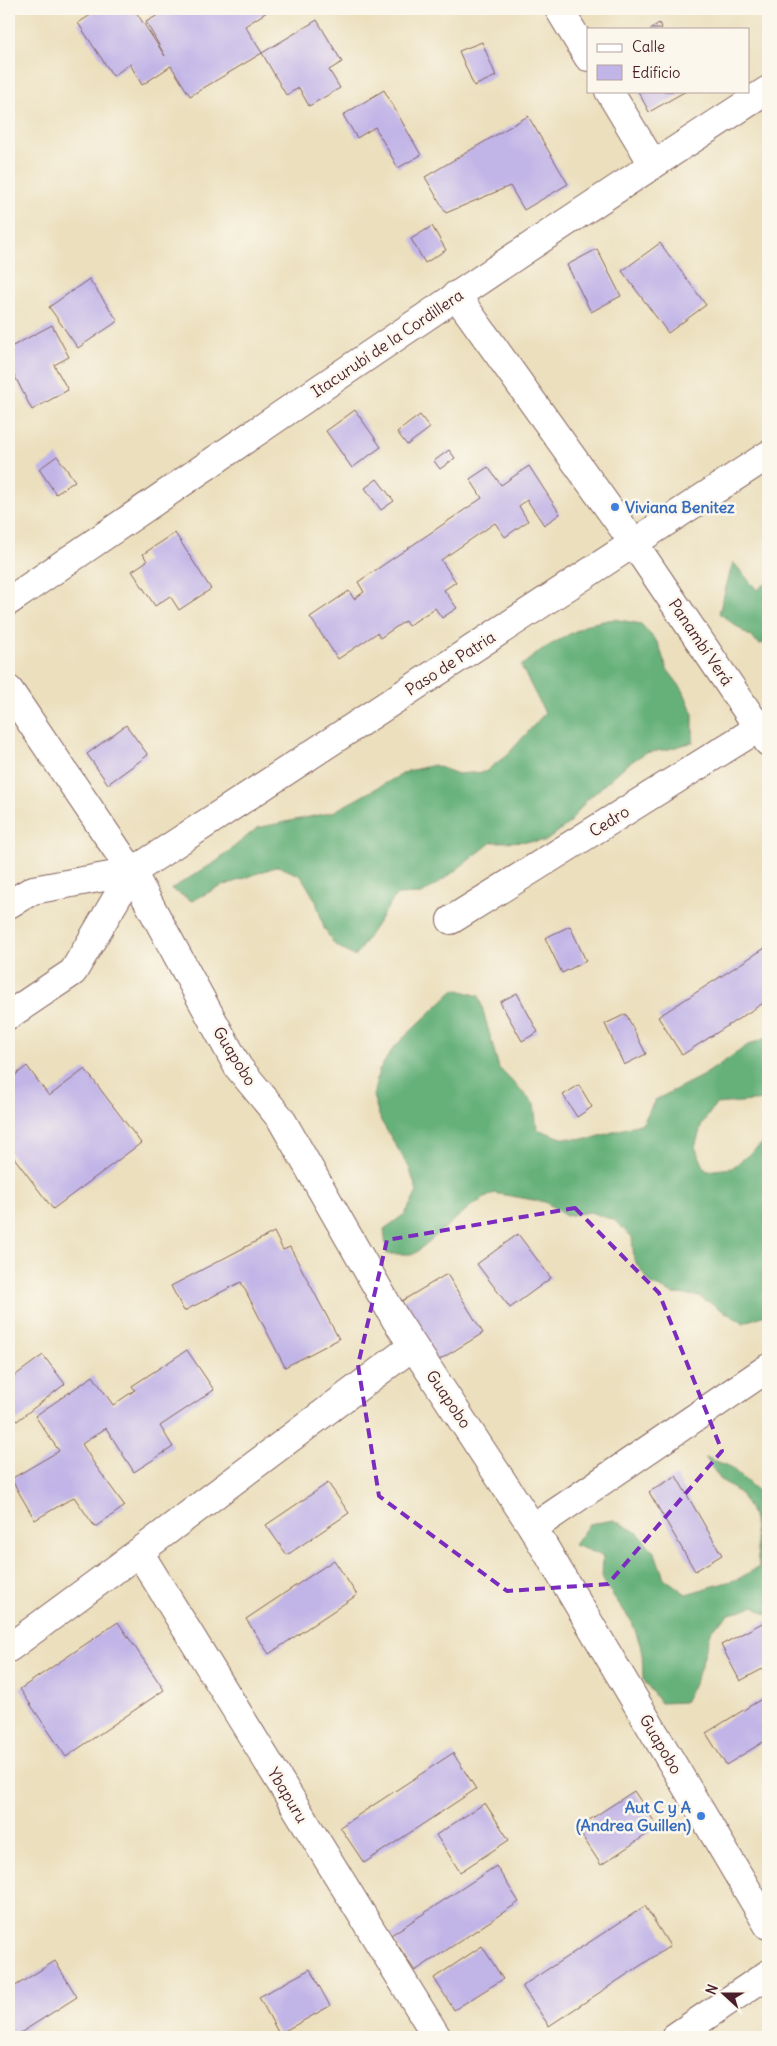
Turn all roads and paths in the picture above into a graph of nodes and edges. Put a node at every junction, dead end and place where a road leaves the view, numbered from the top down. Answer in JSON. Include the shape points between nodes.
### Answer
{"nodes":[{"id":1,"x":559,"y":9,"type":"edge"},
{"id":2,"x":587,"y":55,"type":"edge"},
{"id":3,"x":768,"y":90,"type":"edge"},
{"id":4,"x":610,"y":92,"type":"edge"},
{"id":5,"x":653,"y":164,"type":"junction"},
{"id":6,"x":456,"y":295,"type":"junction"},
{"id":7,"x":768,"y":455,"type":"edge"},
{"id":8,"x":633,"y":542,"type":"junction"},
{"id":9,"x":9,"y":601,"type":"edge"},
{"id":10,"x":9,"y":690,"type":"edge"},
{"id":11,"x":765,"y":731,"type":"edge"},
{"id":12,"x":132,"y":872,"type":"junction"},
{"id":13,"x":9,"y":904,"type":"edge"},
{"id":14,"x":451,"y":920,"type":"dead end"},
{"id":15,"x":9,"y":1015,"type":"edge"},
{"id":16,"x":413,"y":1346,"type":"junction"},
{"id":17,"x":768,"y":1368,"type":"edge"},
{"id":18,"x":533,"y":1528,"type":"junction"},
{"id":19,"x":139,"y":1552,"type":"junction"},
{"id":20,"x":9,"y":1648,"type":"edge"},
{"id":21,"x":768,"y":1925,"type":"edge"},
{"id":22,"x":768,"y":1974,"type":"edge"},
{"id":23,"x":436,"y":2037,"type":"edge"},
{"id":24,"x":675,"y":2037,"type":"edge"}],
"edges":[{"from":1,"to":2,"type":"street"},
{"from":3,"to":5,"type":"street","name":"Itacurubí de la Cordillera"},
{"from":4,"to":5,"type":"street"},
{"from":5,"to":6,"type":"street","name":"Itacurubí de la Cordillera"},
{"from":6,"to":8,"type":"street","name":"Panambí Verá"},
{"from":6,"to":9,"type":"street","name":"Itacurubí de la Cordillera"},
{"from":7,"to":8,"type":"street","name":"Paso de Patria"},
{"from":8,"to":11,"type":"street","name":"Panambí Verá"},
{"from":8,"to":12,"type":"street","name":"Paso de Patria"},
{"from":10,"to":12,"type":"street"},
{"from":11,"to":14,"type":"street","name":"Cedro"},
{"from":12,"to":13,"type":"street","name":"Paso de Patria","via":[[33,890]]},
{"from":12,"to":15,"type":"street","name":"Paso de Patria","via":[[73,972]]},
{"from":12,"to":16,"type":"street","name":"Guapobo","via":[[238,1067],[281,1119]]},
{"from":16,"to":18,"type":"street","name":"Guapobo"},
{"from":16,"to":19,"type":"street"},
{"from":17,"to":18,"type":"street"},
{"from":18,"to":21,"type":"street","name":"Guapobo"},
{"from":19,"to":20,"type":"street"},
{"from":19,"to":23,"type":"street","name":"Ybapuru"},
{"from":22,"to":24,"type":"street"}]}
